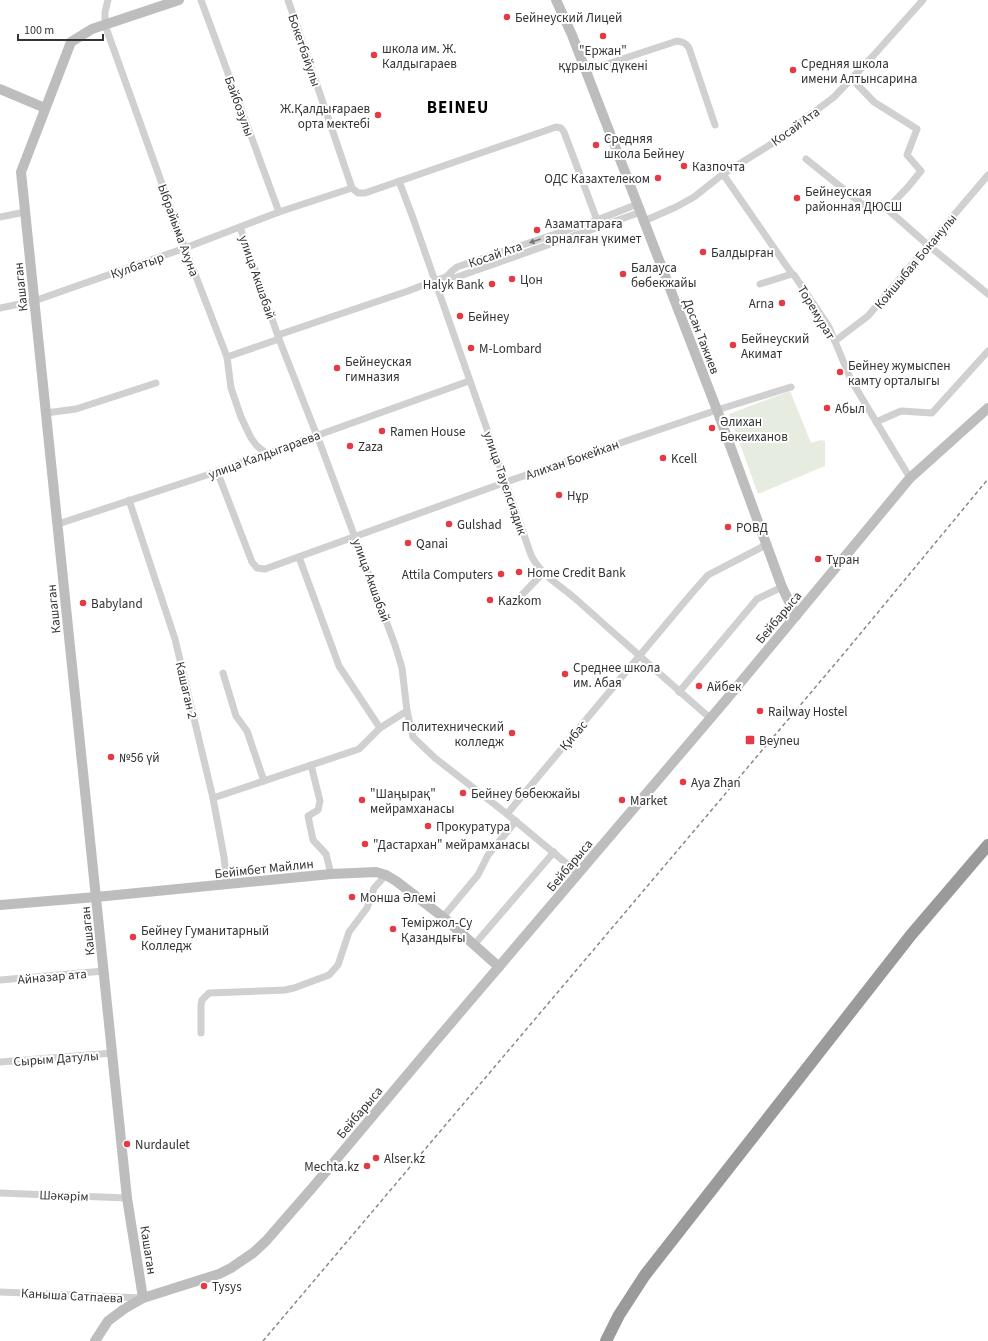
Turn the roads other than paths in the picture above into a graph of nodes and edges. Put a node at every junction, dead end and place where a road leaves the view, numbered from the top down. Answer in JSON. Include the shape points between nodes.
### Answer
{"nodes":[{"id":1,"x":108,"y":0,"type":"edge"},
{"id":2,"x":179,"y":0,"type":"edge"},
{"id":3,"x":201,"y":0,"type":"edge"},
{"id":4,"x":288,"y":0,"type":"edge"},
{"id":5,"x":923,"y":0,"type":"edge"},
{"id":6,"x":559,"y":1,"type":"edge"},
{"id":7,"x":159,"y":3,"type":"edge"},
{"id":8,"x":105,"y":25,"type":"junction"},
{"id":9,"x":586,"y":71,"type":"junction"},
{"id":10,"x":852,"y":79,"type":"junction"},
{"id":11,"x":0,"y":89,"type":"edge"},
{"id":12,"x":45,"y":108,"type":"junction"},
{"id":13,"x":716,"y":125,"type":"dead end"},
{"id":14,"x":806,"y":159,"type":"dead end"},
{"id":15,"x":723,"y":174,"type":"junction"},
{"id":16,"x":988,"y":175,"type":"edge"},
{"id":17,"x":399,"y":181,"type":"junction"},
{"id":18,"x":352,"y":188,"type":"junction"},
{"id":19,"x":887,"y":209,"type":"junction"},
{"id":20,"x":25,"y":212,"type":"junction"},
{"id":21,"x":279,"y":212,"type":"junction"},
{"id":22,"x":641,"y":212,"type":"junction"},
{"id":23,"x":0,"y":217,"type":"edge"},
{"id":24,"x":597,"y":220,"type":"junction"},
{"id":25,"x":240,"y":227,"type":"junction"},
{"id":26,"x":928,"y":245,"type":"junction"},
{"id":27,"x":520,"y":246,"type":"junction"},
{"id":28,"x":185,"y":248,"type":"junction"},
{"id":29,"x":523,"y":254,"type":"junction"},
{"id":30,"x":792,"y":274,"type":"junction"},
{"id":31,"x":446,"y":277,"type":"junction"},
{"id":32,"x":434,"y":280,"type":"junction"},
{"id":33,"x":760,"y":284,"type":"dead end"},
{"id":34,"x":988,"y":294,"type":"edge"},
{"id":35,"x":34,"y":301,"type":"junction"},
{"id":36,"x":0,"y":308,"type":"edge"},
{"id":37,"x":278,"y":337,"type":"junction"},
{"id":38,"x":835,"y":341,"type":"junction"},
{"id":39,"x":988,"y":351,"type":"edge"},
{"id":40,"x":227,"y":357,"type":"junction"},
{"id":41,"x":470,"y":381,"type":"junction"},
{"id":42,"x":156,"y":383,"type":"dead end"},
{"id":43,"x":791,"y":387,"type":"dead end"},
{"id":44,"x":988,"y":408,"type":"edge"},
{"id":45,"x":717,"y":410,"type":"junction"},
{"id":46,"x":46,"y":413,"type":"junction"},
{"id":47,"x":876,"y":422,"type":"junction"},
{"id":48,"x":317,"y":435,"type":"junction"},
{"id":49,"x":266,"y":453,"type":"junction"},
{"id":50,"x":217,"y":471,"type":"junction"},
{"id":51,"x":910,"y":478,"type":"junction"},
{"id":52,"x":506,"y":482,"type":"junction"},
{"id":53,"x":129,"y":500,"type":"junction"},
{"id":54,"x":58,"y":524,"type":"junction"},
{"id":55,"x":355,"y":536,"type":"junction"},
{"id":56,"x":766,"y":545,"type":"junction"},
{"id":57,"x":299,"y":557,"type":"junction"},
{"id":58,"x":543,"y":573,"type":"junction"},
{"id":59,"x":782,"y":587,"type":"junction"},
{"id":60,"x":514,"y":603,"type":"dead end"},
{"id":61,"x":796,"y":616,"type":"junction"},
{"id":62,"x":639,"y":657,"type":"junction"},
{"id":63,"x":223,"y":673,"type":"dead end"},
{"id":64,"x":679,"y":692,"type":"junction"},
{"id":65,"x":408,"y":712,"type":"junction"},
{"id":66,"x":710,"y":718,"type":"junction"},
{"id":67,"x":380,"y":728,"type":"junction"},
{"id":68,"x":311,"y":765,"type":"junction"},
{"id":69,"x":264,"y":781,"type":"junction"},
{"id":70,"x":213,"y":798,"type":"junction"},
{"id":71,"x":507,"y":814,"type":"junction"},
{"id":72,"x":516,"y":821,"type":"junction"},
{"id":73,"x":988,"y":845,"type":"edge"},
{"id":74,"x":554,"y":852,"type":"junction"},
{"id":75,"x":578,"y":873,"type":"junction"},
{"id":76,"x":331,"y":874,"type":"junction"},
{"id":77,"x":386,"y":875,"type":"junction"},
{"id":78,"x":227,"y":884,"type":"junction"},
{"id":79,"x":96,"y":897,"type":"junction"},
{"id":80,"x":0,"y":905,"type":"edge"},
{"id":81,"x":443,"y":918,"type":"junction"},
{"id":82,"x":474,"y":945,"type":"junction"},
{"id":83,"x":499,"y":967,"type":"junction"},
{"id":84,"x":104,"y":971,"type":"junction"},
{"id":85,"x":0,"y":980,"type":"edge"},
{"id":86,"x":202,"y":1033,"type":"dead end"},
{"id":87,"x":113,"y":1053,"type":"junction"},
{"id":88,"x":0,"y":1062,"type":"edge"},
{"id":89,"x":0,"y":1193,"type":"edge"},
{"id":90,"x":127,"y":1198,"type":"junction"},
{"id":91,"x":0,"y":1292,"type":"edge"},
{"id":92,"x":143,"y":1298,"type":"junction"},
{"id":93,"x":95,"y":1341,"type":"edge"},
{"id":94,"x":606,"y":1341,"type":"edge"}],
"edges":[{"from":1,"to":8,"type":"street","name":"Ыбрайыма Ахуна"},
{"from":2,"to":7,"type":"street","name":"Кашаган"},
{"from":3,"to":21,"type":"street","name":"Байбозулы"},
{"from":4,"to":18,"type":"street","name":"Бокетбайулы"},
{"from":5,"to":10,"type":"street","name":"Косай Ата"},
{"from":6,"to":9,"type":"street","name":"Досан Тажиев"},
{"from":7,"to":8,"type":"street","name":"Кашаган"},
{"from":8,"to":12,"type":"street","name":"Кашаган","via":[[92,29],[71,42]]},
{"from":8,"to":28,"type":"street","name":"Ыбрайыма Ахуна"},
{"from":9,"to":13,"type":"street","via":[[677,41],[682,42],[689,48]]},
{"from":9,"to":22,"type":"street","name":"Досан Тажиев"},
{"from":10,"to":15,"type":"street","name":"Косай Ата","via":[[814,112]]},
{"from":10,"to":19,"type":"street","via":[[874,102],[917,129],[907,155],[921,170]]},
{"from":11,"to":12,"type":"street"},
{"from":12,"to":20,"type":"street","name":"Кашаган","via":[[21,172]]},
{"from":14,"to":19,"type":"street","via":[[862,204]]},
{"from":15,"to":22,"type":"street","name":"Косай Ата","via":[[676,207]]},
{"from":15,"to":30,"type":"street","name":"Торемурат"},
{"from":16,"to":26,"type":"street","name":"Койшыбая Боканулы"},
{"from":17,"to":18,"type":"street","via":[[366,193],[358,193]]},
{"from":17,"to":24,"type":"street","via":[[556,127],[564,132]]},
{"from":17,"to":32,"type":"street","name":"улица Тауелсиздик"},
{"from":18,"to":21,"type":"street","name":"Кулбатыр"},
{"from":19,"to":26,"type":"street"},
{"from":20,"to":23,"type":"street"},
{"from":20,"to":35,"type":"street","name":"Кашаган"},
{"from":21,"to":25,"type":"street","name":"Кулбатыр"},
{"from":22,"to":24,"type":"street","name":"Косай Ата"},
{"from":22,"to":29,"type":"street","name":"Косай Ата"},
{"from":22,"to":45,"type":"street","name":"Досан Тажиев"},
{"from":24,"to":27,"type":"street","name":"Косай Ата","one_way":true},
{"from":25,"to":28,"type":"street","name":"Кулбатыр"},
{"from":25,"to":37,"type":"street","name":"улица Акшабай"},
{"from":26,"to":34,"type":"street"},
{"from":26,"to":38,"type":"street","name":"Койшыбая Боканулы","via":[[868,316]]},
{"from":27,"to":29,"type":"street"},
{"from":27,"to":31,"type":"street","name":"Косай Ата","via":[[457,267]]},
{"from":28,"to":35,"type":"street","name":"Кулбатыр"},
{"from":28,"to":40,"type":"street","name":"Ыбрайыма Ахуна"},
{"from":29,"to":31,"type":"street","name":"Косай Ата","via":[[460,276]]},
{"from":30,"to":33,"type":"street"},
{"from":30,"to":38,"type":"street","name":"Торемурат","via":[[829,327]]},
{"from":31,"to":32,"type":"street","name":"Косай Ата"},
{"from":32,"to":37,"type":"street","name":"Косай Ата"},
{"from":32,"to":41,"type":"street","name":"улица Тауелсиздик"},
{"from":35,"to":36,"type":"street","name":"Кулбатыр"},
{"from":35,"to":46,"type":"street","name":"Кашаган"},
{"from":37,"to":40,"type":"street","name":"Косай Ата"},
{"from":37,"to":48,"type":"street","name":"улица Акшабай"},
{"from":38,"to":47,"type":"street","name":"Торемурат","via":[[851,380]]},
{"from":39,"to":47,"type":"street","via":[[932,413],[901,410]]},
{"from":40,"to":49,"type":"street","name":"Ыбрайыма Ахуна","via":[[231,388],[242,417],[251,438]]},
{"from":41,"to":48,"type":"street","name":"улица Калдыгараева"},
{"from":41,"to":52,"type":"street","name":"улица Тауелсиздик"},
{"from":42,"to":46,"type":"street","via":[[76,409]]},
{"from":43,"to":45,"type":"street","name":"Алихан Бокейхан"},
{"from":44,"to":51,"type":"street","name":"Бейбарыса"},
{"from":45,"to":52,"type":"street","name":"Алихан Бокейхан"},
{"from":45,"to":56,"type":"street","name":"Досан Тажиев"},
{"from":46,"to":54,"type":"street","name":"Кашаган"},
{"from":47,"to":51,"type":"street","name":"Торемурат"},
{"from":48,"to":49,"type":"street","name":"улица Калдыгараева"},
{"from":48,"to":55,"type":"street","name":"улица Акшабай"},
{"from":49,"to":50,"type":"street","name":"улица Калдыгараева"},
{"from":50,"to":53,"type":"street","name":"улица Калдыгараева"},
{"from":50,"to":57,"type":"street","name":"Алихан Бокейхан","via":[[252,562],[258,568],[265,569]]},
{"from":51,"to":61,"type":"street","name":"Бейбарыса"},
{"from":52,"to":55,"type":"street","name":"Алихан Бокейхан"},
{"from":52,"to":58,"type":"street","name":"улица Тауелсиздик","via":[[531,555]]},
{"from":53,"to":54,"type":"street","name":"улица Калдыгараева"},
{"from":53,"to":70,"type":"street","name":"Кашаган 2","via":[[175,639]]},
{"from":54,"to":79,"type":"street","name":"Кашаган"},
{"from":55,"to":57,"type":"street","name":"Алихан Бокейхан"},
{"from":55,"to":65,"type":"street","name":"улица Акшабай","via":[[402,668]]},
{"from":56,"to":59,"type":"street","name":"Досан Тажиев"},
{"from":56,"to":62,"type":"street","name":"Қибас","via":[[708,575]]},
{"from":57,"to":67,"type":"street","via":[[339,666]]},
{"from":58,"to":60,"type":"street"},
{"from":58,"to":62,"type":"street","name":"улица Тауелсиздик","via":[[577,600]]},
{"from":59,"to":61,"type":"street","name":"Досан Тажиев"},
{"from":59,"to":64,"type":"street","via":[[757,599]]},
{"from":61,"to":66,"type":"street","name":"Бейбарыса"},
{"from":62,"to":64,"type":"street","name":"улица Тауелсиздик"},
{"from":62,"to":71,"type":"street","name":"Қибас"},
{"from":63,"to":69,"type":"street","via":[[236,716],[247,730]]},
{"from":64,"to":66,"type":"street","name":"улица Тауелсиздик"},
{"from":65,"to":67,"type":"street"},
{"from":65,"to":71,"type":"street","name":"улица Акшабай","via":[[416,741]]},
{"from":66,"to":75,"type":"street","name":"Бейбарыса"},
{"from":67,"to":68,"type":"street","via":[[359,749]]},
{"from":68,"to":69,"type":"street"},
{"from":68,"to":76,"type":"street","via":[[320,801],[318,810],[308,816],[313,840],[326,854]]},
{"from":69,"to":70,"type":"street"},
{"from":70,"to":78,"type":"street","name":"Кашаган 2"},
{"from":71,"to":72,"type":"street","name":"улица Акшабай"},
{"from":72,"to":74,"type":"street","name":"улица Акшабай"},
{"from":72,"to":81,"type":"street","via":[[488,855],[478,875]]},
{"from":73,"to":94,"type":"highway","via":[[911,935],[645,1275],[619,1315]]},
{"from":74,"to":75,"type":"street","name":"улица Акшабай"},
{"from":74,"to":82,"type":"street"},
{"from":75,"to":83,"type":"street","name":"Бейбарыса"},
{"from":76,"to":77,"type":"street","name":"Бейімбет Майлин","via":[[376,872]]},
{"from":76,"to":78,"type":"street","name":"Бейімбет Майлин"},
{"from":77,"to":81,"type":"street","name":"Бейімбет Майлин"},
{"from":77,"to":86,"type":"street","via":[[377,884],[367,908],[349,932],[338,965],[329,975],[285,990],[209,993],[201,1005]]},
{"from":78,"to":79,"type":"street","name":"Бейімбет Майлин"},
{"from":79,"to":80,"type":"street","name":"Бейімбет Майлин"},
{"from":79,"to":84,"type":"street","name":"Кашаган"},
{"from":81,"to":82,"type":"street","name":"Бейімбет Майлин"},
{"from":82,"to":83,"type":"street","name":"Бейімбет Майлин"},
{"from":83,"to":92,"type":"street","name":"Бейбарыса","via":[[266,1241],[253,1253],[219,1274]]},
{"from":84,"to":85,"type":"street","name":"Айназар ата"},
{"from":84,"to":87,"type":"street","name":"Кашаган"},
{"from":87,"to":88,"type":"street","name":"Сырым Датулы"},
{"from":87,"to":90,"type":"street","name":"Кашаган"},
{"from":89,"to":90,"type":"street","name":"Шәкәрім"},
{"from":90,"to":92,"type":"street","name":"Кашаган"},
{"from":91,"to":92,"type":"street","name":"Каныша Сатпаева"},
{"from":92,"to":93,"type":"street","name":"Бейбарыса","via":[[108,1321]]}]}
